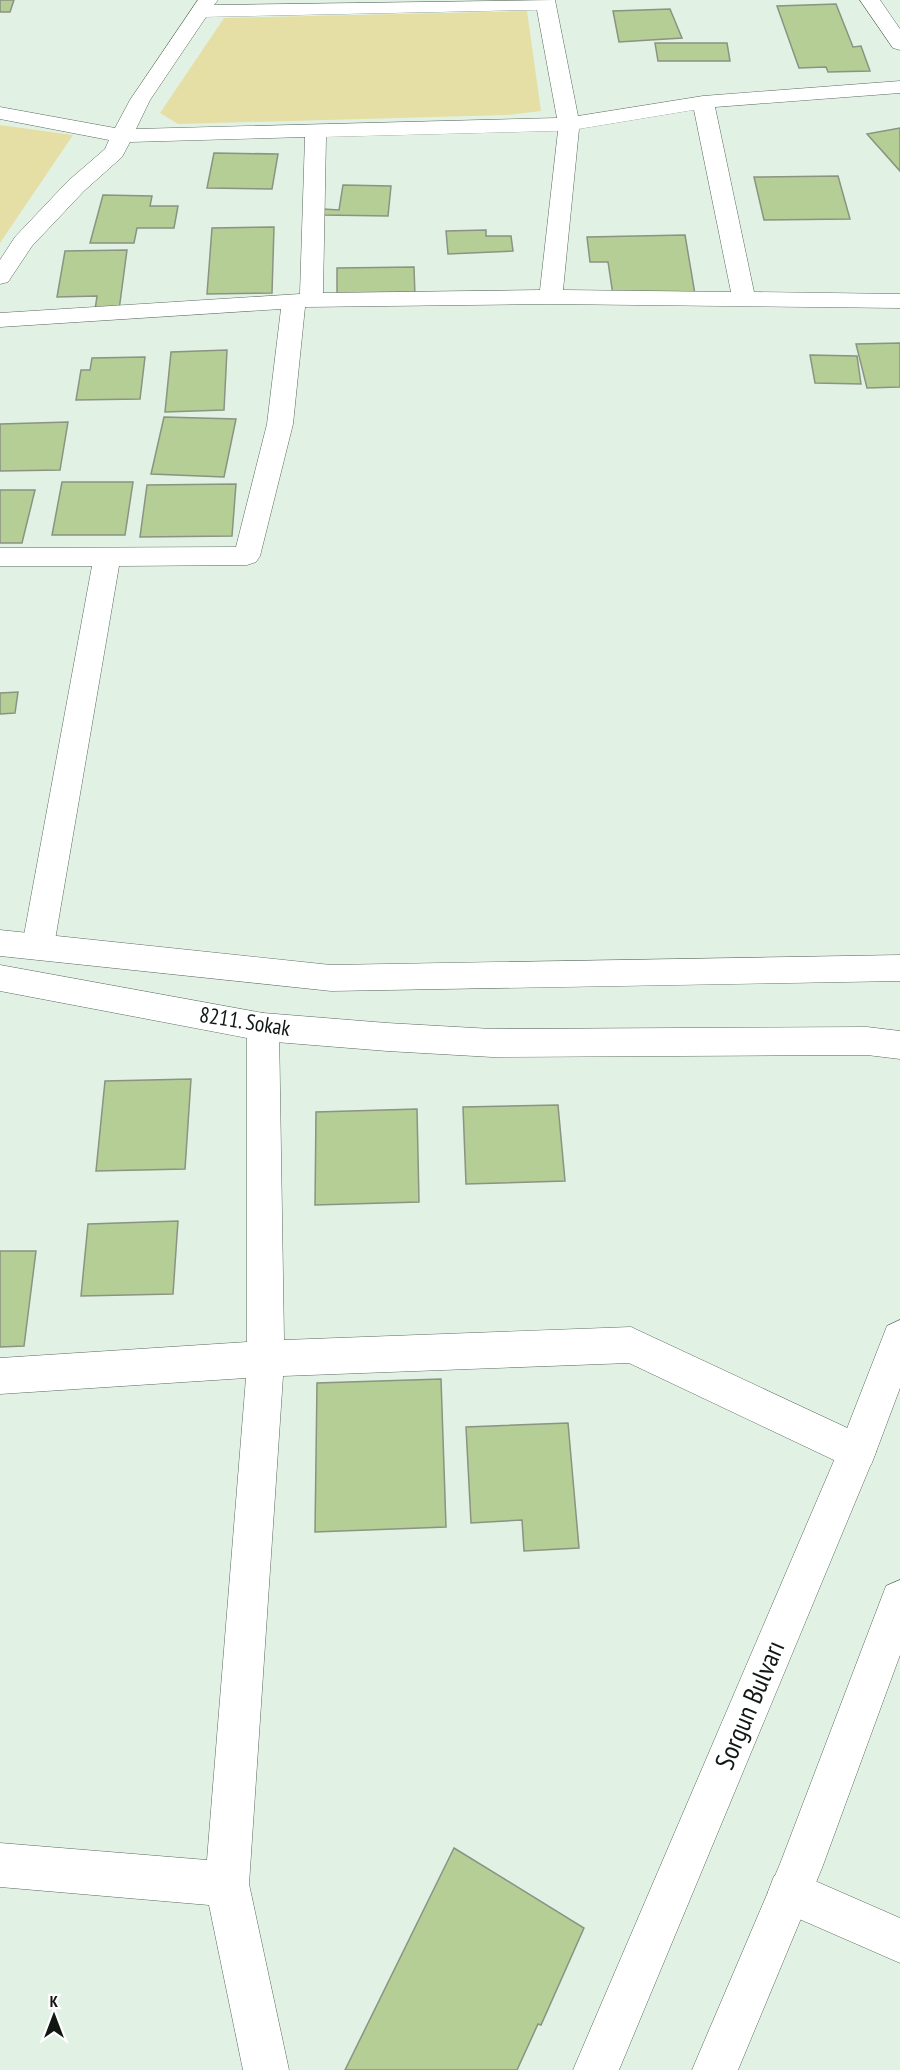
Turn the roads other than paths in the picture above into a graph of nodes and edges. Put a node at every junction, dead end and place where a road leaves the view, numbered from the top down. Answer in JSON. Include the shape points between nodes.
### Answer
{"nodes":[{"id":1,"x":870,"y":0,"type":"edge"},
{"id":2,"x":545,"y":2,"type":"edge"},
{"id":3,"x":205,"y":6,"type":"edge"},
{"id":4,"x":900,"y":44,"type":"edge"},
{"id":5,"x":900,"y":87,"type":"edge"},
{"id":6,"x":703,"y":102,"type":"junction"},
{"id":7,"x":0,"y":113,"type":"edge"},
{"id":8,"x":568,"y":124,"type":"junction"},
{"id":9,"x":316,"y":131,"type":"junction"},
{"id":10,"x":122,"y":136,"type":"junction"},
{"id":11,"x":0,"y":277,"type":"edge"},
{"id":12,"x":551,"y":297,"type":"junction"},
{"id":13,"x":744,"y":299,"type":"junction"},
{"id":14,"x":303,"y":301,"type":"junction"},
{"id":15,"x":900,"y":301,"type":"edge"},
{"id":16,"x":0,"y":320,"type":"edge"},
{"id":17,"x":0,"y":556,"type":"edge"},
{"id":18,"x":107,"y":556,"type":"junction"},
{"id":19,"x":0,"y":943,"type":"edge"},
{"id":20,"x":38,"y":946,"type":"junction"},
{"id":21,"x":900,"y":968,"type":"edge"},
{"id":22,"x":0,"y":978,"type":"edge"},
{"id":23,"x":263,"y":1027,"type":"junction"},
{"id":24,"x":900,"y":1045,"type":"edge"},
{"id":25,"x":900,"y":1338,"type":"edge"},
{"id":26,"x":266,"y":1359,"type":"junction"},
{"id":27,"x":0,"y":1376,"type":"edge"},
{"id":28,"x":857,"y":1452,"type":"junction"},
{"id":29,"x":900,"y":1600,"type":"edge"},
{"id":30,"x":0,"y":1865,"type":"edge"},
{"id":31,"x":226,"y":1884,"type":"junction"},
{"id":32,"x":790,"y":1892,"type":"junction"},
{"id":33,"x":900,"y":1941,"type":"edge"},
{"id":34,"x":266,"y":2070,"type":"edge"},
{"id":35,"x":596,"y":2070,"type":"edge"},
{"id":36,"x":715,"y":2070,"type":"edge"}],
"edges":[{"from":1,"to":4,"type":"street"},
{"from":2,"to":3,"type":"street"},
{"from":2,"to":8,"type":"street"},
{"from":3,"to":10,"type":"street","via":[[140,100]]},
{"from":5,"to":6,"type":"street"},
{"from":6,"to":8,"type":"street"},
{"from":6,"to":13,"type":"street"},
{"from":7,"to":10,"type":"street"},
{"from":8,"to":9,"type":"street"},
{"from":8,"to":12,"type":"street"},
{"from":9,"to":10,"type":"street"},
{"from":9,"to":14,"type":"street"},
{"from":10,"to":11,"type":"street","via":[[114,152],[23,242]]},
{"from":12,"to":13,"type":"street"},
{"from":12,"to":14,"type":"street"},
{"from":13,"to":15,"type":"street"},
{"from":14,"to":16,"type":"street"},
{"from":14,"to":18,"type":"street","via":[[280,424],[247,556]]},
{"from":17,"to":18,"type":"street"},
{"from":18,"to":20,"type":"street"},
{"from":19,"to":20,"type":"street"},
{"from":20,"to":21,"type":"street","via":[[331,978]]},
{"from":22,"to":23,"type":"street","name":"8211. Sokak"},
{"from":23,"to":24,"type":"street","name":"8211. Sokak","via":[[492,1043],[867,1041]]},
{"from":23,"to":26,"type":"street"},
{"from":25,"to":28,"type":"street","name":"Sorgun Bulvarı"},
{"from":26,"to":27,"type":"street"},
{"from":26,"to":28,"type":"street","via":[[631,1345]]},
{"from":26,"to":31,"type":"street"},
{"from":28,"to":35,"type":"street","name":"Sorgun Bulvarı"},
{"from":29,"to":32,"type":"street"},
{"from":30,"to":31,"type":"street"},
{"from":31,"to":34,"type":"street"},
{"from":32,"to":33,"type":"street"},
{"from":32,"to":36,"type":"street"}]}
